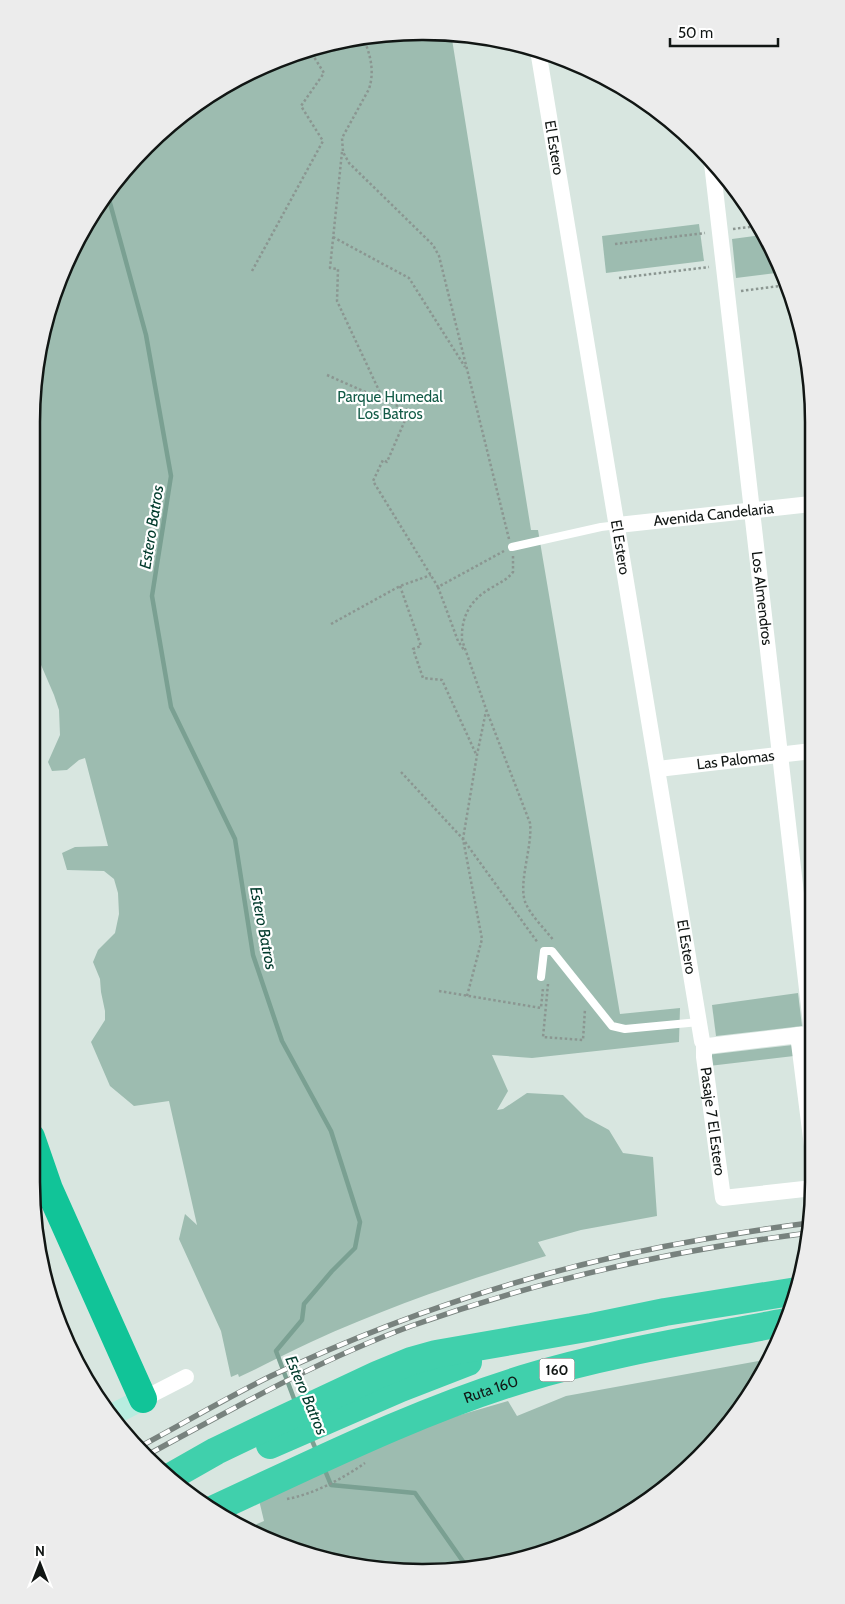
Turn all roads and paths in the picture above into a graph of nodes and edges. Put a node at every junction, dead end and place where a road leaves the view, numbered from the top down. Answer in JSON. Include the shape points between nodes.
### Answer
{"nodes":[{"id":1,"x":366,"y":44,"type":"edge"},
{"id":2,"x":313,"y":56,"type":"edge"},
{"id":3,"x":539,"y":58,"type":"edge"},
{"id":4,"x":342,"y":149,"type":"junction"},
{"id":5,"x":713,"y":174,"type":"edge"},
{"id":6,"x":751,"y":227,"type":"edge"},
{"id":7,"x":720,"y":231,"type":"junction"},
{"id":8,"x":332,"y":237,"type":"junction"},
{"id":9,"x":615,"y":244,"type":"dead end"},
{"id":10,"x":724,"y":265,"type":"junction"},
{"id":11,"x":252,"y":271,"type":"dead end"},
{"id":12,"x":619,"y":278,"type":"dead end"},
{"id":13,"x":780,"y":286,"type":"edge"},
{"id":14,"x":727,"y":292,"type":"junction"},
{"id":15,"x":468,"y":370,"type":"junction"},
{"id":16,"x":327,"y":375,"type":"dead end"},
{"id":17,"x":383,"y":400,"type":"junction"},
{"id":18,"x":805,"y":505,"type":"edge"},
{"id":19,"x":752,"y":510,"type":"junction"},
{"id":20,"x":618,"y":525,"type":"junction"},
{"id":21,"x":512,"y":547,"type":"junction"},
{"id":22,"x":431,"y":575,"type":"junction"},
{"id":23,"x":400,"y":586,"type":"junction"},
{"id":24,"x":438,"y":587,"type":"junction"},
{"id":25,"x":330,"y":624,"type":"dead end"},
{"id":26,"x":465,"y":652,"type":"junction"},
{"id":27,"x":486,"y":709,"type":"junction"},
{"id":28,"x":805,"y":752,"type":"edge"},
{"id":29,"x":477,"y":755,"type":"junction"},
{"id":30,"x":780,"y":755,"type":"junction"},
{"id":31,"x":658,"y":769,"type":"junction"},
{"id":32,"x":401,"y":772,"type":"dead end"},
{"id":33,"x":463,"y":839,"type":"junction"},
{"id":34,"x":559,"y":947,"type":"dead end"},
{"id":35,"x":544,"y":951,"type":"junction"},
{"id":36,"x":540,"y":977,"type":"dead end"},
{"id":37,"x":548,"y":986,"type":"junction"},
{"id":38,"x":439,"y":991,"type":"dead end"},
{"id":39,"x":467,"y":996,"type":"junction"},
{"id":40,"x":805,"y":1004,"type":"edge"},
{"id":41,"x":595,"y":1005,"type":"junction"},
{"id":42,"x":700,"y":1022,"type":"junction"},
{"id":43,"x":805,"y":1034,"type":"edge"},
{"id":44,"x":704,"y":1044,"type":"junction"},
{"id":45,"x":40,"y":1161,"type":"edge"},
{"id":46,"x":805,"y":1189,"type":"edge"},
{"id":47,"x":788,"y":1292,"type":"edge"},
{"id":48,"x":778,"y":1324,"type":"edge"},
{"id":49,"x":186,"y":1377,"type":"dead end"},
{"id":50,"x":143,"y":1399,"type":"junction"},
{"id":51,"x":118,"y":1412,"type":"edge"},
{"id":52,"x":270,"y":1435,"type":"junction"},
{"id":53,"x":372,"y":1458,"type":"dead end"},
{"id":54,"x":345,"y":1462,"type":"junction"},
{"id":55,"x":176,"y":1474,"type":"edge"},
{"id":56,"x":187,"y":1483,"type":"edge"},
{"id":57,"x":296,"y":1485,"type":"junction"},
{"id":58,"x":222,"y":1507,"type":"edge"}],
"edges":[{"from":1,"to":4,"type":"path","via":[[372,63],[372,82],[342,138]]},
{"from":2,"to":11,"type":"path","via":[[324,73],[301,106],[323,140]]},
{"from":3,"to":20,"type":"street","name":"El Estero"},
{"from":4,"to":8,"type":"path"},
{"from":4,"to":15,"type":"path","via":[[349,162],[440,256]]},
{"from":5,"to":7,"type":"street","name":"Los Almendros"},
{"from":6,"to":7,"type":"path"},
{"from":7,"to":9,"type":"path"},
{"from":7,"to":10,"type":"street","name":"Los Almendros"},
{"from":8,"to":15,"type":"path","via":[[409,278]]},
{"from":8,"to":17,"type":"path","via":[[330,268],[338,269],[337,301]]},
{"from":10,"to":12,"type":"path"},
{"from":10,"to":14,"type":"street","name":"Los Almendros"},
{"from":13,"to":14,"type":"path"},
{"from":14,"to":19,"type":"street","name":"Los Almendros"},
{"from":15,"to":21,"type":"path"},
{"from":16,"to":17,"type":"path"},
{"from":17,"to":22,"type":"path","via":[[409,411],[387,462],[383,460],[373,481]]},
{"from":18,"to":19,"type":"street","name":"Avenida Candelaria"},
{"from":19,"to":20,"type":"street","name":"Avenida Candelaria"},
{"from":19,"to":30,"type":"street","name":"Los Almendros"},
{"from":20,"to":21,"type":"lane"},
{"from":20,"to":31,"type":"street","name":"El Estero"},
{"from":21,"to":24,"type":"path"},
{"from":21,"to":26,"type":"path","via":[[513,572],[479,596],[466,611],[462,629]]},
{"from":22,"to":23,"type":"path"},
{"from":22,"to":24,"type":"path"},
{"from":23,"to":25,"type":"path"},
{"from":23,"to":29,"type":"path","via":[[421,646],[413,649],[422,678],[442,680]]},
{"from":24,"to":26,"type":"path"},
{"from":26,"to":27,"type":"path"},
{"from":27,"to":29,"type":"path"},
{"from":27,"to":34,"type":"path","via":[[530,823],[532,835],[523,888],[525,902]]},
{"from":28,"to":30,"type":"street","name":"Las Palomas"},
{"from":29,"to":33,"type":"path"},
{"from":30,"to":31,"type":"street","name":"Las Palomas"},
{"from":30,"to":40,"type":"street","name":"Los Almendros"},
{"from":31,"to":42,"type":"street","name":"El Estero"},
{"from":32,"to":33,"type":"path"},
{"from":33,"to":35,"type":"path"},
{"from":33,"to":39,"type":"path","via":[[482,939]]},
{"from":35,"to":36,"type":"lane"},
{"from":35,"to":37,"type":"path","via":[[551,960]]},
{"from":35,"to":41,"type":"lane","via":[[552,951]]},
{"from":37,"to":39,"type":"path","via":[[544,986],[541,1008]]},
{"from":37,"to":41,"type":"path","via":[[543,1037],[583,1040],[585,1005]]},
{"from":38,"to":39,"type":"path"},
{"from":41,"to":42,"type":"lane","via":[[608,1022],[618,1028]]},
{"from":42,"to":44,"type":"street","name":"El Estero"},
{"from":43,"to":44,"type":"street"},
{"from":44,"to":46,"type":"street","name":"Pasaje 7 El Estero","via":[[723,1198]]},
{"from":45,"to":50,"type":"highway","via":[[57,1207]]},
{"from":47,"to":52,"type":"highway","number":"160","via":[[665,1312],[521,1344],[401,1388],[320,1412]]},
{"from":48,"to":54,"type":"highway","name":"Ruta 160","number":"160","via":[[636,1351],[523,1379],[444,1407]]},
{"from":49,"to":50,"type":"street"},
{"from":50,"to":51,"type":"main road"},
{"from":52,"to":55,"type":"highway","number":"160","via":[[216,1451]]},
{"from":52,"to":56,"type":"highway","number":"160"},
{"from":53,"to":54,"type":"path"},
{"from":54,"to":57,"type":"highway","name":"Ruta 160","number":"160"},
{"from":54,"to":57,"type":"path"},
{"from":57,"to":58,"type":"highway","name":"Ruta 160","number":"160"}]}
